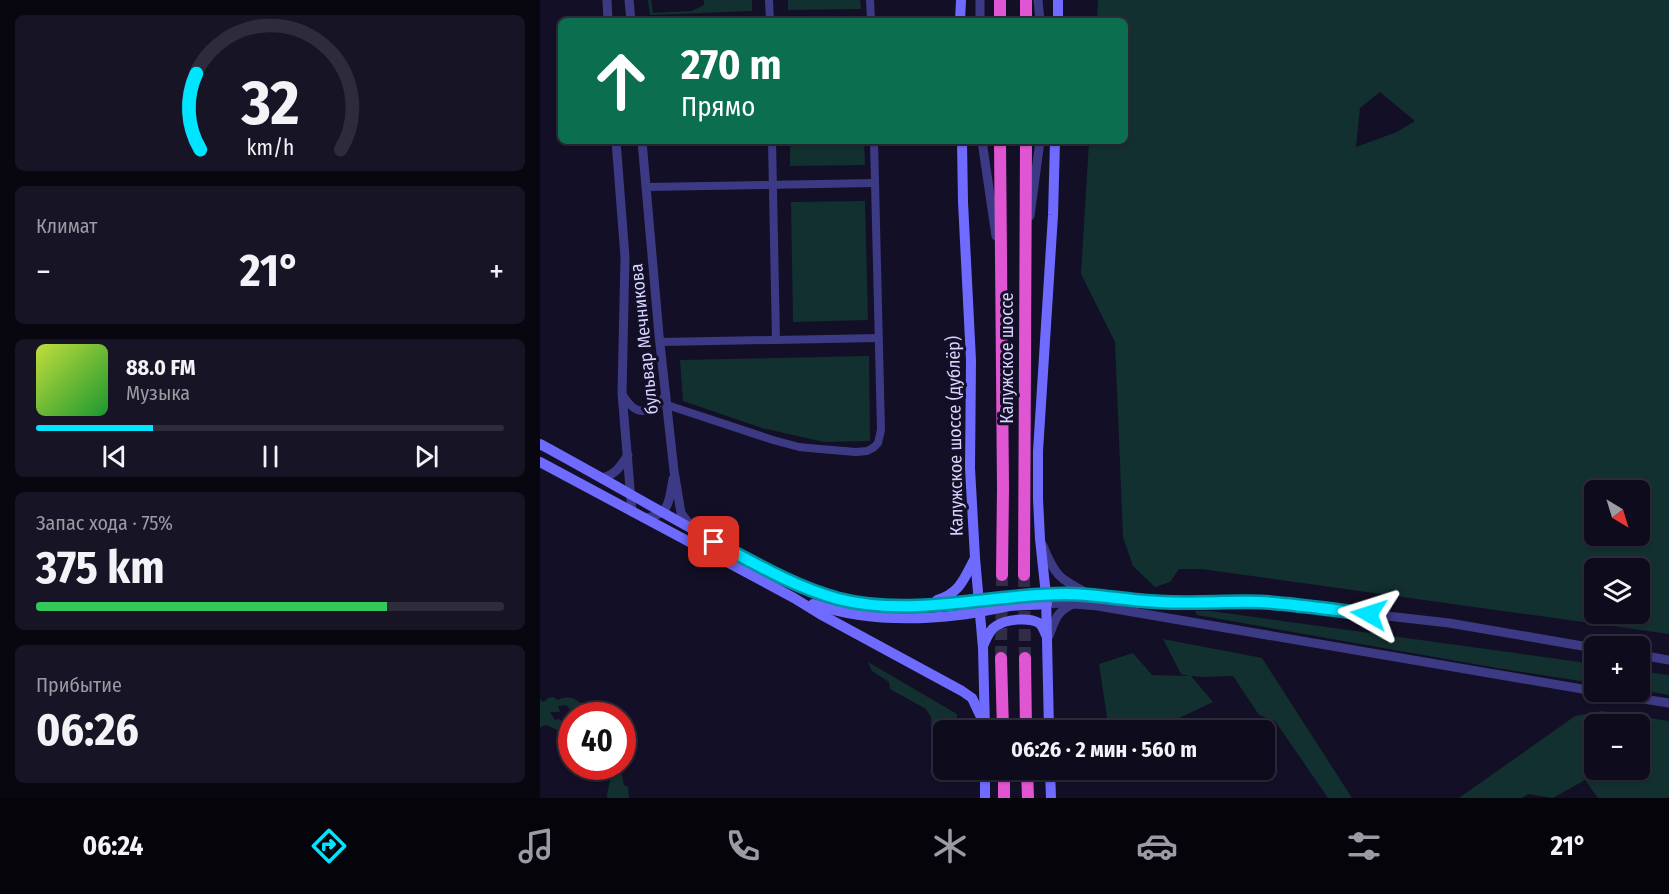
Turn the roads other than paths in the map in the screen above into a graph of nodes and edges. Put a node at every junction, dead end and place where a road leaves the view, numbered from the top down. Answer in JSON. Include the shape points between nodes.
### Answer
{"nodes":[{"id":1,"x":607,"y":0,"type":"edge"},
{"id":2,"x":629,"y":0,"type":"edge"},
{"id":3,"x":769,"y":0,"type":"edge"},
{"id":4,"x":870,"y":0,"type":"edge"},
{"id":5,"x":961,"y":0,"type":"edge"},
{"id":6,"x":980,"y":0,"type":"edge"},
{"id":7,"x":1000,"y":0,"type":"edge"},
{"id":8,"x":1026,"y":0,"type":"edge"},
{"id":9,"x":1038,"y":0,"type":"edge"},
{"id":10,"x":1058,"y":0,"type":"edge"},
{"id":11,"x":608,"y":18,"type":"edge"},
{"id":12,"x":631,"y":18,"type":"edge"},
{"id":13,"x":770,"y":18,"type":"edge"},
{"id":14,"x":871,"y":18,"type":"edge"},
{"id":15,"x":960,"y":18,"type":"edge"},
{"id":16,"x":980,"y":18,"type":"edge"},
{"id":17,"x":1000,"y":18,"type":"edge"},
{"id":18,"x":1026,"y":18,"type":"edge"},
{"id":19,"x":1041,"y":18,"type":"edge"},
{"id":20,"x":1058,"y":18,"type":"edge"},
{"id":21,"x":616,"y":144,"type":"edge"},
{"id":22,"x":642,"y":144,"type":"edge"},
{"id":23,"x":772,"y":144,"type":"edge"},
{"id":24,"x":874,"y":144,"type":"edge"},
{"id":25,"x":962,"y":144,"type":"edge"},
{"id":26,"x":982,"y":144,"type":"edge"},
{"id":27,"x":1000,"y":144,"type":"edge"},
{"id":28,"x":1026,"y":144,"type":"edge"},
{"id":29,"x":1040,"y":144,"type":"edge"},
{"id":30,"x":1055,"y":144,"type":"edge"},
{"id":31,"x":875,"y":183,"type":"junction"},
{"id":32,"x":772,"y":184,"type":"junction"},
{"id":33,"x":647,"y":187,"type":"junction"},
{"id":34,"x":1025,"y":261,"type":"junction"},
{"id":35,"x":1001,"y":265,"type":"junction"},
{"id":36,"x":878,"y":338,"type":"junction"},
{"id":37,"x":776,"y":340,"type":"junction"},
{"id":38,"x":660,"y":342,"type":"junction"},
{"id":39,"x":622,"y":393,"type":"junction"},
{"id":40,"x":666,"y":393,"type":"junction"},
{"id":41,"x":667,"y":405,"type":"junction"},
{"id":42,"x":540,"y":444,"type":"edge"},
{"id":43,"x":628,"y":455,"type":"junction"},
{"id":44,"x":540,"y":462,"type":"edge"},
{"id":45,"x":674,"y":471,"type":"junction"},
{"id":46,"x":602,"y":478,"type":"junction"},
{"id":47,"x":631,"y":495,"type":"junction"},
{"id":48,"x":632,"y":512,"type":"junction"},
{"id":49,"x":661,"y":513,"type":"junction"},
{"id":50,"x":643,"y":518,"type":"junction"},
{"id":51,"x":693,"y":530,"type":"junction"},
{"id":52,"x":1040,"y":539,"type":"junction"},
{"id":53,"x":975,"y":558,"type":"junction"},
{"id":54,"x":1002,"y":575,"type":"tunnel mouth"},
{"id":55,"x":1024,"y":575,"type":"tunnel mouth"},
{"id":56,"x":1089,"y":594,"type":"junction"},
{"id":57,"x":794,"y":598,"type":"junction"},
{"id":58,"x":1047,"y":600,"type":"junction"},
{"id":59,"x":1073,"y":604,"type":"junction"},
{"id":60,"x":921,"y":606,"type":"junction"},
{"id":61,"x":979,"y":606,"type":"junction"},
{"id":62,"x":1048,"y":638,"type":"junction"},
{"id":63,"x":1584,"y":646,"type":"edge"},
{"id":64,"x":982,"y":648,"type":"junction"},
{"id":65,"x":1650,"y":657,"type":"edge"},
{"id":66,"x":1001,"y":658,"type":"tunnel mouth"},
{"id":67,"x":1025,"y":658,"type":"tunnel mouth"},
{"id":68,"x":1669,"y":660,"type":"edge"},
{"id":69,"x":1584,"y":689,"type":"edge"},
{"id":70,"x":1650,"y":700,"type":"edge"},
{"id":71,"x":1669,"y":703,"type":"edge"},
{"id":72,"x":982,"y":720,"type":"edge"},
{"id":73,"x":985,"y":720,"type":"edge"},
{"id":74,"x":1003,"y":720,"type":"edge"},
{"id":75,"x":1026,"y":720,"type":"edge"},
{"id":76,"x":1049,"y":720,"type":"edge"},
{"id":77,"x":985,"y":780,"type":"edge"},
{"id":78,"x":1004,"y":780,"type":"edge"},
{"id":79,"x":1027,"y":780,"type":"edge"},
{"id":80,"x":1050,"y":780,"type":"edge"},
{"id":81,"x":985,"y":798,"type":"edge"},
{"id":82,"x":1004,"y":798,"type":"edge"},
{"id":83,"x":1028,"y":798,"type":"edge"},
{"id":84,"x":1051,"y":798,"type":"edge"}],
"edges":[{"from":1,"to":11,"type":"street"},
{"from":2,"to":12,"type":"street"},
{"from":3,"to":13,"type":"street"},
{"from":4,"to":14,"type":"street"},
{"from":5,"to":15,"type":"main road"},
{"from":6,"to":16,"type":"street"},
{"from":7,"to":17,"type":"highway"},
{"from":8,"to":18,"type":"highway"},
{"from":9,"to":19,"type":"street"},
{"from":10,"to":20,"type":"main road"},
{"from":21,"to":39,"type":"street","name":"бульвар Мечникова","via":[[625,257]]},
{"from":22,"to":33,"type":"street","name":"бульвар Мечникова"},
{"from":23,"to":32,"type":"street"},
{"from":24,"to":31,"type":"street"},
{"from":25,"to":53,"type":"main road","name":"Калужское шоссе (дублёр)"},
{"from":26,"to":35,"type":"street"},
{"from":27,"to":35,"type":"highway","name":"Калужское шоссе"},
{"from":28,"to":34,"type":"highway","name":"Калужское шоссе"},
{"from":29,"to":34,"type":"street"},
{"from":30,"to":52,"type":"main road","via":[[1038,451]]},
{"from":31,"to":32,"type":"street"},
{"from":31,"to":36,"type":"street"},
{"from":32,"to":33,"type":"street"},
{"from":32,"to":37,"type":"street"},
{"from":33,"to":38,"type":"street","name":"бульвар Мечникова"},
{"from":34,"to":55,"type":"highway","name":"Калужское шоссе"},
{"from":35,"to":54,"type":"highway","name":"Калужское шоссе"},
{"from":36,"to":37,"type":"street"},
{"from":36,"to":41,"type":"street","via":[[880,435],[876,446],[867,451],[785,444]]},
{"from":37,"to":38,"type":"street"},
{"from":38,"to":40,"type":"street","name":"бульвар Мечникова"},
{"from":39,"to":40,"type":"street","via":[[628,403],[641,411],[656,407]]},
{"from":39,"to":43,"type":"street","name":"бульвар Мечникова"},
{"from":40,"to":41,"type":"street","name":"бульвар Мечникова"},
{"from":41,"to":45,"type":"street","name":"бульвар Мечникова"},
{"from":42,"to":46,"type":"main road"},
{"from":43,"to":46,"type":"street","via":[[621,466]]},
{"from":43,"to":47,"type":"street","name":"бульвар Мечникова"},
{"from":44,"to":48,"type":"main road"},
{"from":45,"to":49,"type":"street","via":[[669,502]]},
{"from":45,"to":51,"type":"street","name":"бульвар Мечникова","via":[[681,513]]},
{"from":46,"to":47,"type":"main road"},
{"from":47,"to":48,"type":"street","name":"бульвар Мечникова"},
{"from":47,"to":49,"type":"main road"},
{"from":48,"to":50,"type":"main road"},
{"from":49,"to":50,"type":"street"},
{"from":49,"to":51,"type":"main road"},
{"from":50,"to":57,"type":"main road"},
{"from":51,"to":60,"type":"main road","via":[[812,591],[871,604]]},
{"from":52,"to":56,"type":"street","via":[[1050,565],[1060,577]]},
{"from":52,"to":58,"type":"main road"},
{"from":53,"to":60,"type":"main road","via":[[954,593]]},
{"from":53,"to":61,"type":"main road","name":"Калужское шоссе (дублёр)"},
{"from":56,"to":58,"type":"street"},
{"from":56,"to":63,"type":"street","via":[[1160,602],[1263,602],[1449,623]]},
{"from":57,"to":61,"type":"main road","via":[[842,613],[873,617],[962,615]]},
{"from":57,"to":72,"type":"main road","via":[[962,691],[972,698]]},
{"from":58,"to":59,"type":"street"},
{"from":58,"to":61,"type":"main road"},
{"from":58,"to":62,"type":"main road"},
{"from":59,"to":62,"type":"street","via":[[1056,615]]},
{"from":59,"to":69,"type":"street"},
{"from":60,"to":61,"type":"main road"},
{"from":61,"to":64,"type":"main road","name":"Калужское шоссе (дублёр)"},
{"from":62,"to":64,"type":"main road","via":[[1037,622],[1005,621],[989,633]]},
{"from":62,"to":76,"type":"main road"},
{"from":64,"to":73,"type":"main road","name":"Калужское шоссе (дублёр)"},
{"from":65,"to":68,"type":"street"},
{"from":66,"to":74,"type":"highway"},
{"from":67,"to":75,"type":"highway"},
{"from":70,"to":71,"type":"street"},
{"from":77,"to":81,"type":"main road"},
{"from":78,"to":82,"type":"highway"},
{"from":79,"to":83,"type":"highway"},
{"from":80,"to":84,"type":"main road"}]}
